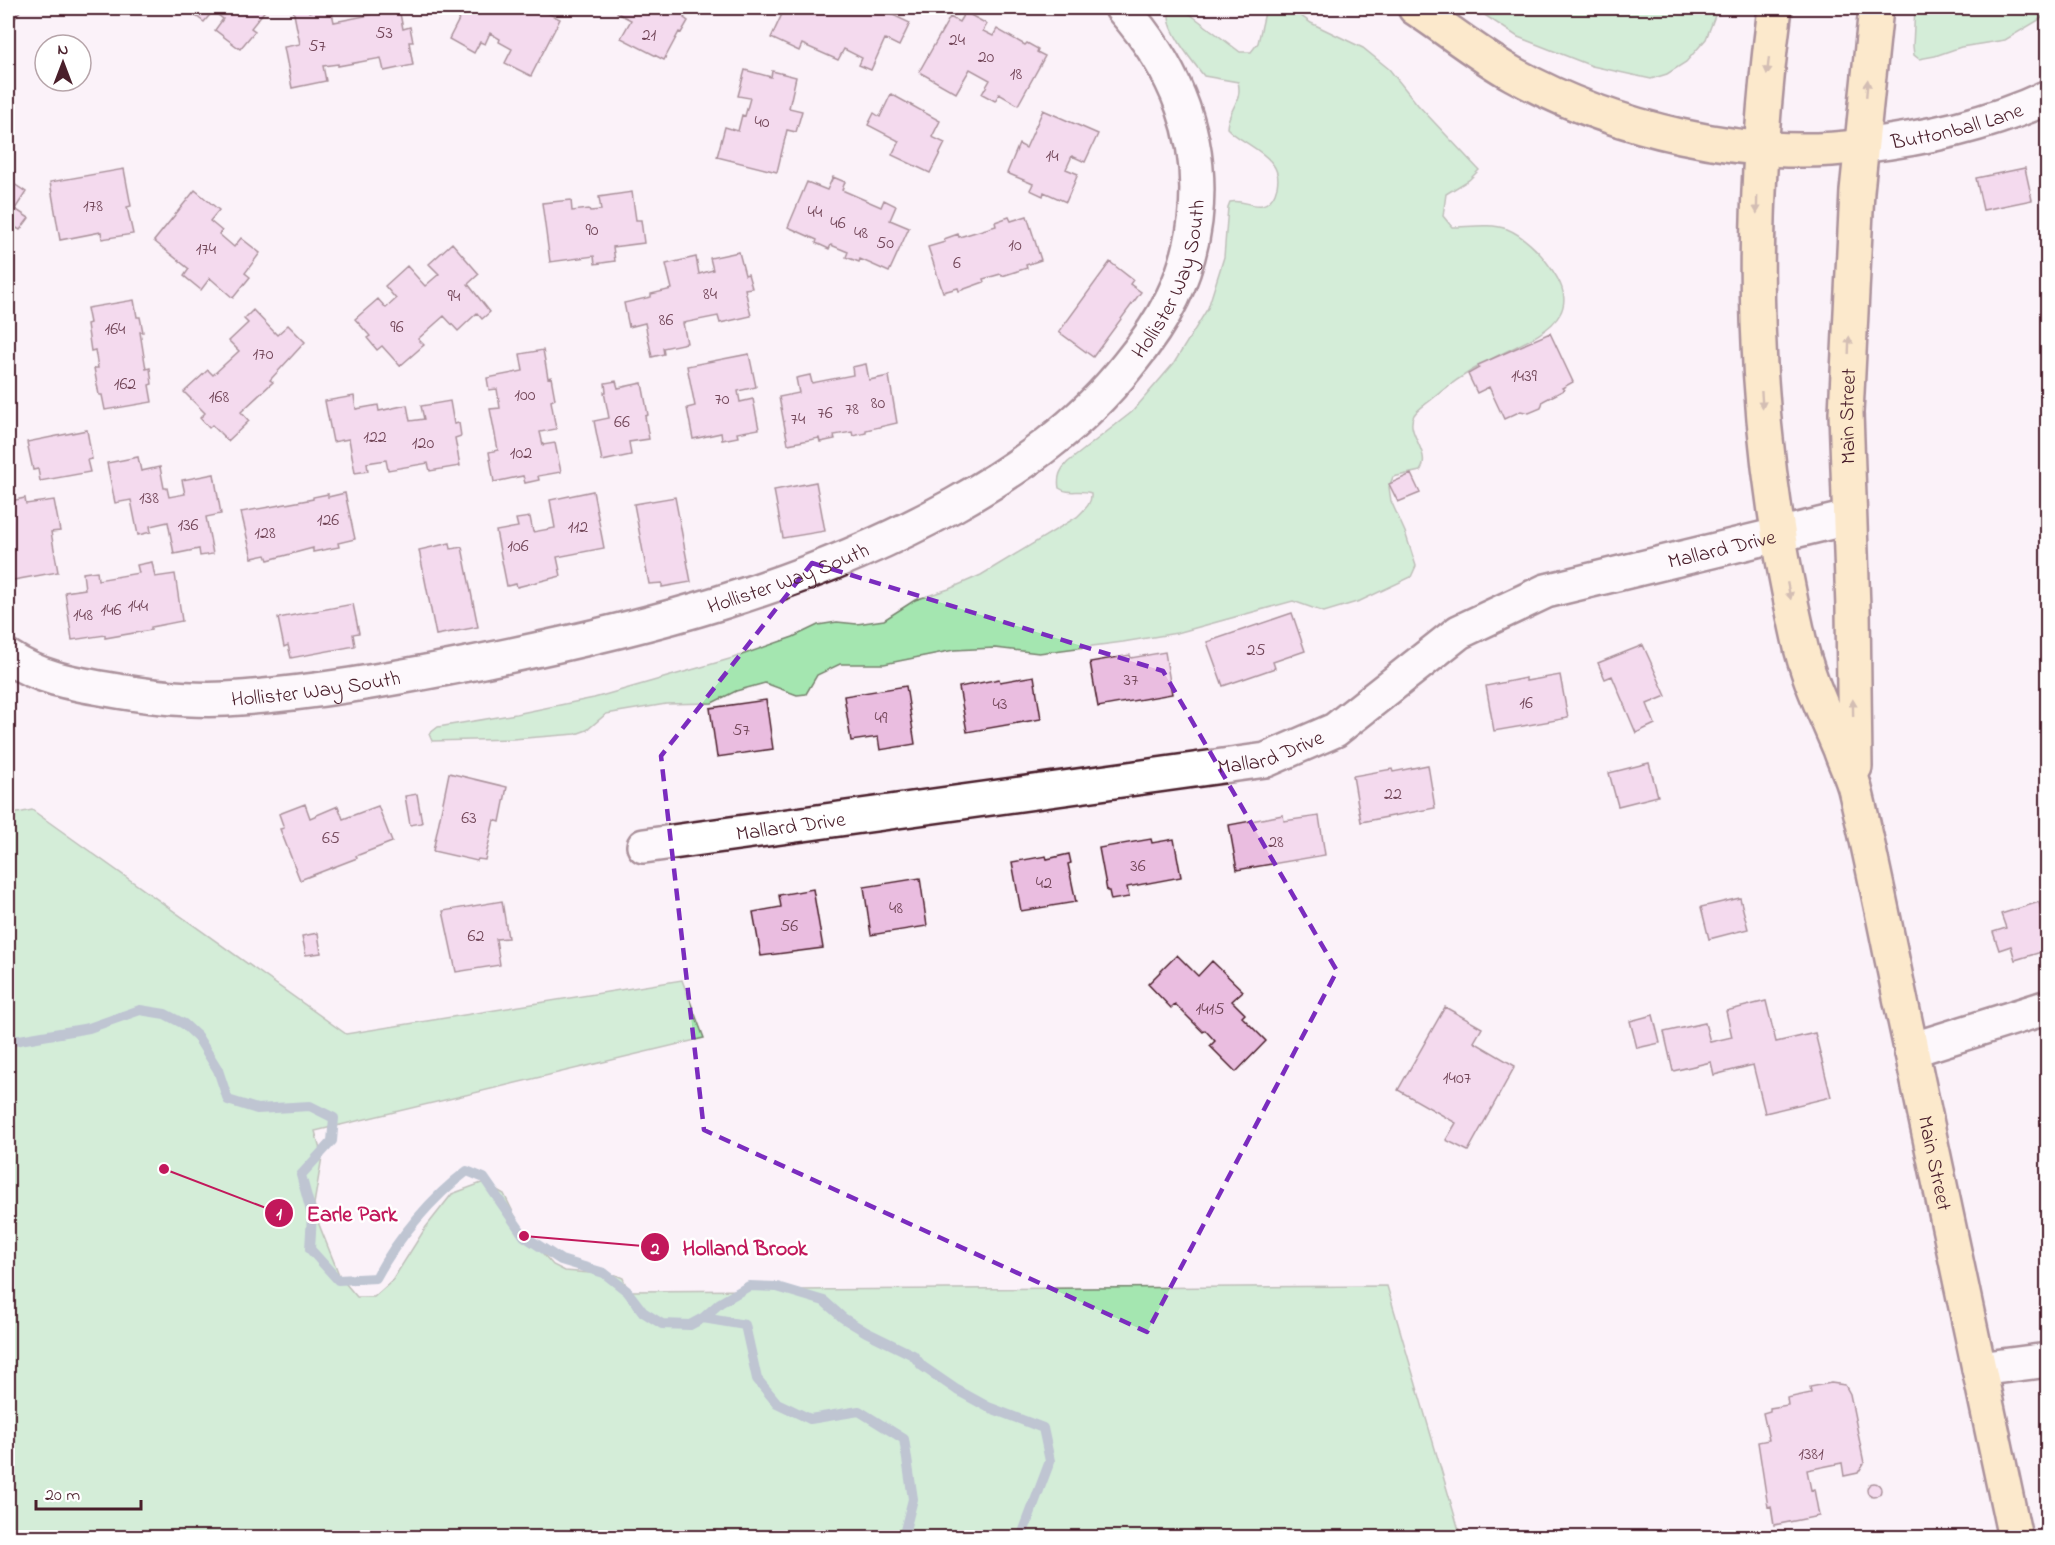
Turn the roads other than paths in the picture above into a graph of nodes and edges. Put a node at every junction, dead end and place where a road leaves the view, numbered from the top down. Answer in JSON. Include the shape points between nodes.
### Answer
{"nodes":[{"id":1,"x":1122,"y":8,"type":"edge"},
{"id":2,"x":1415,"y":8,"type":"edge"},
{"id":3,"x":1775,"y":8,"type":"edge"},
{"id":4,"x":1876,"y":8,"type":"edge"},
{"id":5,"x":2048,"y":97,"type":"edge"},
{"id":6,"x":1861,"y":146,"type":"junction"},
{"id":7,"x":1760,"y":147,"type":"junction"},
{"id":8,"x":1848,"y":518,"type":"junction"},
{"id":9,"x":1778,"y":534,"type":"junction"},
{"id":10,"x":13,"y":668,"type":"edge"},
{"id":11,"x":1855,"y":787,"type":"junction"},
{"id":12,"x":644,"y":846,"type":"dead end"},
{"id":13,"x":2048,"y":1007,"type":"edge"},
{"id":14,"x":1911,"y":1050,"type":"junction"},
{"id":15,"x":2048,"y":1360,"type":"edge"},
{"id":16,"x":1979,"y":1369,"type":"junction"},
{"id":17,"x":2015,"y":1538,"type":"edge"}],
"edges":[{"from":1,"to":10,"type":"street","name":"Hollister Way South","via":[[1169,72],[1192,135],[1198,203],[1187,261],[1169,309],[1117,379],[1038,453],[980,490],[857,554],[782,582],[630,628],[404,676],[225,699],[147,695],[47,678]]},
{"from":2,"to":7,"type":"main road","via":[[1511,73],[1556,96],[1651,129]]},
{"from":3,"to":7,"type":"main road","name":"Main Street","one_way":true},
{"from":6,"to":4,"type":"main road","name":"Main Street","one_way":true},
{"from":5,"to":6,"type":"street","name":"Buttonball Lane","via":[[1949,131]]},
{"from":6,"to":7,"type":"main road"},
{"from":8,"to":6,"type":"main road","name":"Main Street","one_way":true,"via":[[1846,414]]},
{"from":7,"to":9,"type":"main road","name":"Main Street","one_way":true,"via":[[1758,343]]},
{"from":8,"to":9,"type":"street","name":"Mallard Drive"},
{"from":11,"to":8,"type":"main road","name":"Main Street","one_way":true},
{"from":9,"to":11,"type":"main road","name":"Main Street","one_way":true,"via":[[1806,668]]},
{"from":9,"to":12,"type":"street","name":"Mallard Drive","via":[[1546,591],[1459,632],[1335,730],[1266,760]]},
{"from":11,"to":14,"type":"main road","name":"Main Street"},
{"from":13,"to":14,"type":"street"},
{"from":14,"to":16,"type":"main road","name":"Main Street"},
{"from":15,"to":16,"type":"street"},
{"from":16,"to":17,"type":"main road","name":"Main Street"}]}
